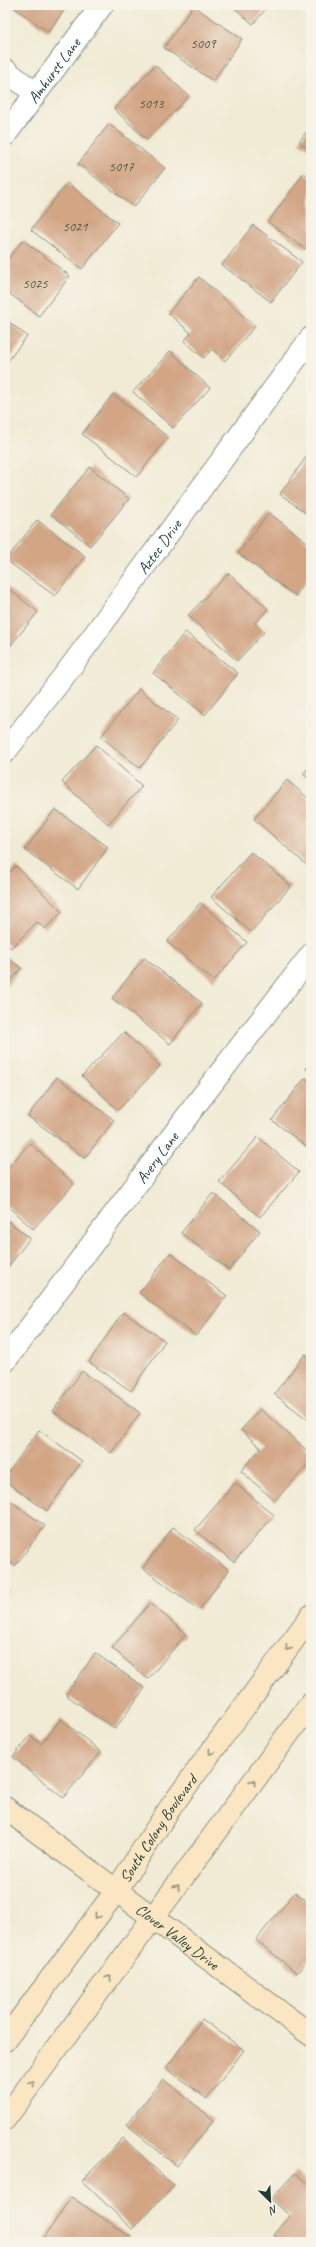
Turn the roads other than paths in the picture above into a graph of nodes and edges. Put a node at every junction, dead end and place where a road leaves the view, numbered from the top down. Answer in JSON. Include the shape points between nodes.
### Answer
{"nodes":[{"id":1,"x":102,"y":5,"type":"edge"},
{"id":2,"x":5,"y":70,"type":"edge"},
{"id":3,"x":35,"y":93,"type":"junction"},
{"id":4,"x":5,"y":135,"type":"edge"},
{"id":5,"x":311,"y":338,"type":"edge"},
{"id":6,"x":5,"y":752,"type":"edge"},
{"id":7,"x":311,"y":955,"type":"edge"},
{"id":8,"x":5,"y":1361,"type":"edge"},
{"id":9,"x":311,"y":1616,"type":"edge"},
{"id":10,"x":311,"y":1703,"type":"edge"},
{"id":11,"x":5,"y":1808,"type":"edge"},
{"id":12,"x":116,"y":1891,"type":"junction"},
{"id":13,"x":154,"y":1919,"type":"junction"},
{"id":14,"x":311,"y":2035,"type":"edge"},
{"id":15,"x":5,"y":2040,"type":"edge"},
{"id":16,"x":5,"y":2119,"type":"edge"}],
"edges":[{"from":1,"to":3,"type":"street","name":"Amhurst Lane"},
{"from":2,"to":3,"type":"street"},
{"from":3,"to":4,"type":"street","name":"Amhurst Lane"},
{"from":5,"to":6,"type":"street","name":"Aztec Drive","via":[[70,668]]},
{"from":7,"to":8,"type":"street","name":"Avery Lane"},
{"from":9,"to":12,"type":"main road","name":"South Colony Boulevard","one_way":true,"via":[[170,1808]]},
{"from":13,"to":10,"type":"main road","one_way":true},
{"from":11,"to":12,"type":"main road","name":"Clover Valley Drive"},
{"from":12,"to":13,"type":"main road","name":"Clover Valley Drive"},
{"from":12,"to":15,"type":"main road","name":"South Colony Boulevard","one_way":true},
{"from":13,"to":14,"type":"main road","name":"Clover Valley Drive"},
{"from":16,"to":13,"type":"main road","one_way":true}]}
